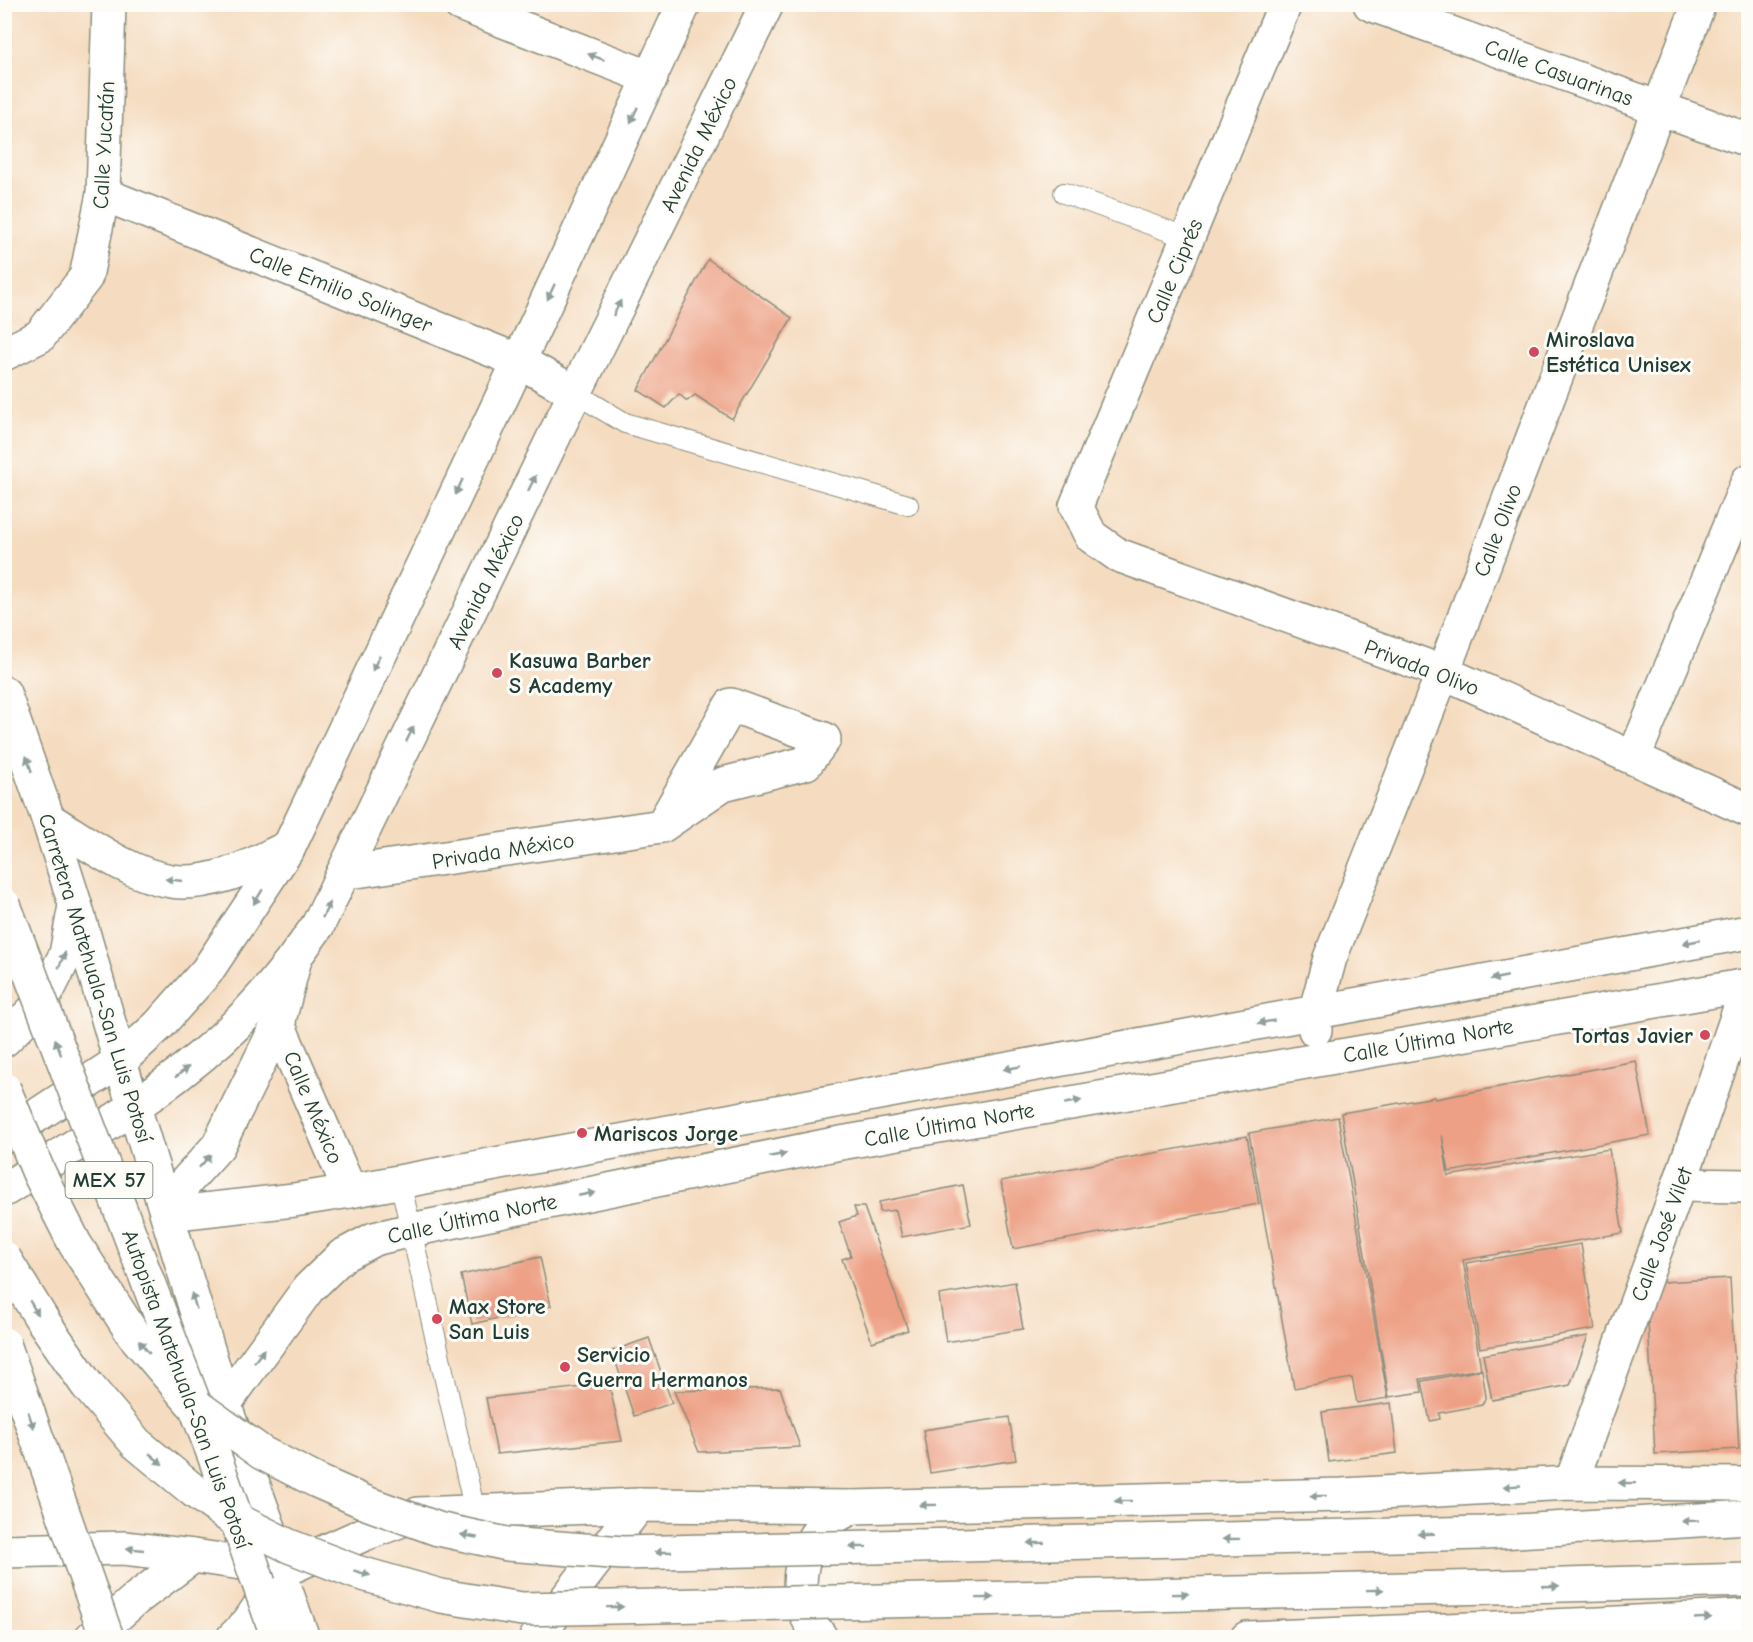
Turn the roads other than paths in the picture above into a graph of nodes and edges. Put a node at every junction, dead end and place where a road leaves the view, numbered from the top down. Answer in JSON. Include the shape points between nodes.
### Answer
{"nodes":[{"id":1,"x":109,"y":4,"type":"edge"},
{"id":2,"x":460,"y":4,"type":"edge"},
{"id":3,"x":684,"y":4,"type":"edge"},
{"id":4,"x":766,"y":4,"type":"edge"},
{"id":5,"x":1285,"y":4,"type":"edge"},
{"id":6,"x":1371,"y":4,"type":"edge"},
{"id":7,"x":1699,"y":4,"type":"edge"},
{"id":8,"x":651,"y":78,"type":"junction"},
{"id":9,"x":1659,"y":108,"type":"junction"},
{"id":10,"x":1749,"y":140,"type":"edge"},
{"id":11,"x":1064,"y":193,"type":"dead end"},
{"id":12,"x":103,"y":194,"type":"junction"},
{"id":13,"x":1188,"y":238,"type":"junction"},
{"id":14,"x":4,"y":354,"type":"edge"},
{"id":15,"x":519,"y":361,"type":"junction"},
{"id":16,"x":576,"y":393,"type":"junction"},
{"id":17,"x":1749,"y":481,"type":"edge"},
{"id":18,"x":908,"y":505,"type":"dead end"},
{"id":19,"x":1091,"y":536,"type":"joint"},
{"id":20,"x":1443,"y":672,"type":"junction"},
{"id":21,"x":4,"y":693,"type":"edge"},
{"id":22,"x":1634,"y":757,"type":"junction"},
{"id":23,"x":1749,"y":810,"type":"edge"},
{"id":24,"x":48,"y":819,"type":"junction"},
{"id":25,"x":662,"y":826,"type":"junction"},
{"id":26,"x":289,"y":847,"type":"junction"},
{"id":27,"x":343,"y":873,"type":"junction"},
{"id":28,"x":75,"y":904,"type":"junction"},
{"id":29,"x":4,"y":905,"type":"edge"},
{"id":30,"x":1749,"y":932,"type":"edge"},
{"id":31,"x":295,"y":959,"type":"junction"},
{"id":32,"x":1748,"y":985,"type":"edge"},
{"id":33,"x":1315,"y":1012,"type":"junction"},
{"id":34,"x":278,"y":1024,"type":"junction"},
{"id":35,"x":4,"y":1040,"type":"edge"},
{"id":36,"x":1313,"y":1059,"type":"junction"},
{"id":37,"x":120,"y":1061,"type":"junction"},
{"id":38,"x":4,"y":1089,"type":"edge"},
{"id":39,"x":136,"y":1107,"type":"junction"},
{"id":40,"x":4,"y":1137,"type":"edge"},
{"id":41,"x":400,"y":1181,"type":"junction"},
{"id":42,"x":1679,"y":1185,"type":"junction"},
{"id":43,"x":1749,"y":1186,"type":"edge"},
{"id":44,"x":4,"y":1190,"type":"edge"},
{"id":45,"x":350,"y":1191,"type":"junction"},
{"id":46,"x":167,"y":1209,"type":"junction"},
{"id":47,"x":411,"y":1230,"type":"junction"},
{"id":48,"x":4,"y":1258,"type":"edge"},
{"id":49,"x":4,"y":1344,"type":"edge"},
{"id":50,"x":227,"y":1411,"type":"junction"},
{"id":51,"x":214,"y":1455,"type":"junction"},
{"id":52,"x":1571,"y":1483,"type":"junction"},
{"id":53,"x":1749,"y":1484,"type":"edge"},
{"id":54,"x":639,"y":1505,"type":"junction"},
{"id":55,"x":852,"y":1507,"type":"junction"},
{"id":56,"x":474,"y":1512,"type":"junction"},
{"id":57,"x":418,"y":1514,"type":"junction"},
{"id":58,"x":1749,"y":1517,"type":"edge"},
{"id":59,"x":4,"y":1551,"type":"edge"},
{"id":60,"x":193,"y":1556,"type":"junction"},
{"id":61,"x":284,"y":1569,"type":"junction"},
{"id":62,"x":1749,"y":1580,"type":"edge"},
{"id":63,"x":1749,"y":1616,"type":"edge"},
{"id":64,"x":1517,"y":1632,"type":"edge"},
{"id":65,"x":91,"y":1638,"type":"edge"},
{"id":66,"x":107,"y":1638,"type":"edge"},
{"id":67,"x":233,"y":1638,"type":"edge"},
{"id":68,"x":278,"y":1638,"type":"edge"},
{"id":69,"x":303,"y":1638,"type":"edge"},
{"id":70,"x":312,"y":1638,"type":"edge"},
{"id":71,"x":536,"y":1638,"type":"edge"},
{"id":72,"x":821,"y":1638,"type":"edge"},
{"id":73,"x":1247,"y":1638,"type":"edge"}],
"edges":[{"from":1,"to":12,"type":"main road","name":"Calle Yucatán"},
{"from":8,"to":2,"type":"main road","one_way":true},
{"from":3,"to":8,"type":"main road"},
{"from":16,"to":4,"type":"main road","name":"Avenida México","one_way":true},
{"from":5,"to":13,"type":"main road","name":"Calle Ciprés"},
{"from":6,"to":9,"type":"main road","name":"Calle Casuarinas"},
{"from":7,"to":9,"type":"main road","name":"Calle Olivo"},
{"from":8,"to":15,"type":"main road","one_way":true},
{"from":9,"to":10,"type":"main road","name":"Calle Casuarinas"},
{"from":9,"to":20,"type":"main road","name":"Calle Olivo"},
{"from":11,"to":13,"type":"lane"},
{"from":12,"to":14,"type":"main road","name":"Calle Yucatán","via":[[87,277],[40,336]]},
{"from":12,"to":15,"type":"main road","name":"Calle Emilio Solinger"},
{"from":13,"to":19,"type":"main road","name":"Calle Ciprés","via":[[1076,506]]},
{"from":15,"to":16,"type":"main road","name":"Calle Emilio Solinger"},
{"from":15,"to":26,"type":"main road","one_way":true},
{"from":16,"to":18,"type":"lane","via":[[625,423]]},
{"from":27,"to":16,"type":"main road","name":"Avenida México","one_way":true},
{"from":17,"to":22,"type":"main road"},
{"from":19,"to":20,"type":"main road","name":"Privada Olivo","via":[[1118,555]]},
{"from":20,"to":22,"type":"main road","name":"Privada Olivo"},
{"from":20,"to":33,"type":"main road","name":"Calle Olivo","via":[[1330,958]]},
{"from":24,"to":21,"type":"main road","name":"Carretera Matehuala-San Luis Potosí","one_way":true},
{"from":22,"to":23,"type":"main road","name":"Privada Olivo"},
{"from":26,"to":24,"type":"main road","one_way":true,"via":[[229,875],[203,881],[172,881],[141,872]]},
{"from":24,"to":28,"type":"main road","name":"Carretera Matehuala-San Luis Potosí"},
{"from":25,"to":25,"type":"main road","name":"Privada México","via":[[723,784],[806,763],[824,739],[731,705]]},
{"from":25,"to":27,"type":"main road","name":"Privada México"},
{"from":26,"to":37,"type":"main road","one_way":true,"via":[[207,972]]},
{"from":31,"to":27,"type":"main road","name":"Avenida México","one_way":true,"via":[[318,925]]},
{"from":35,"to":28,"type":"main road","one_way":true,"via":[[42,1002],[66,954]]},
{"from":28,"to":37,"type":"main road","name":"Carretera Matehuala-San Luis Potosí"},
{"from":51,"to":29,"type":"main road","name":"Autopista Matehuala-San Luis Potosí","number":"MEX 57","one_way":true,"bridge":true},
{"from":30,"to":33,"type":"main road","name":"Calle Última Norte","one_way":true},
{"from":31,"to":34,"type":"main road"},
{"from":39,"to":31,"type":"main road","name":"Avenida México","one_way":true,"via":[[222,1038]]},
{"from":32,"to":36,"type":"main road","name":"Calle Última Norte"},
{"from":32,"to":42,"type":"main road","name":"Calle José Vilet"},
{"from":33,"to":36,"type":"main road","name":"Calle Olivo"},
{"from":33,"to":41,"type":"main road","name":"Calle Última Norte","one_way":true},
{"from":34,"to":45,"type":"main road","name":"Calle México"},
{"from":46,"to":34,"type":"main road","one_way":true,"via":[[218,1146]]},
{"from":47,"to":36,"type":"main road","name":"Calle Última Norte","one_way":true,"via":[[835,1144]]},
{"from":37,"to":39,"type":"main road","name":"Carretera Matehuala-San Luis Potosí"},
{"from":37,"to":40,"type":"main road"},
{"from":58,"to":38,"type":"main road","one_way":true,"bridge":true,"via":[[1484,1533],[623,1553],[507,1544],[438,1529],[369,1504],[262,1453],[191,1402],[133,1334],[75,1244],[39,1173]]},
{"from":39,"to":44,"type":"main road","name":"Avenida México"},
{"from":39,"to":46,"type":"main road","name":"Carretera Matehuala-San Luis Potosí"},
{"from":41,"to":45,"type":"main road","name":"Calle Última Norte"},
{"from":41,"to":47,"type":"lane"},
{"from":42,"to":43,"type":"main road"},
{"from":42,"to":52,"type":"main road","name":"Calle José Vilet"},
{"from":45,"to":46,"type":"main road","name":"Calle Última Norte","via":[[294,1200]]},
{"from":50,"to":46,"type":"main road","name":"Carretera Matehuala-San Luis Potosí","one_way":true},
{"from":50,"to":47,"type":"main road","name":"Calle Última Norte","one_way":true,"via":[[308,1289],[342,1256],[374,1239]]},
{"from":47,"to":56,"type":"lane"},
{"from":48,"to":62,"type":"main road","one_way":true,"bridge":true,"via":[[42,1322],[87,1385],[136,1443],[194,1491],[229,1516],[289,1546],[356,1572],[441,1596],[522,1609]]},
{"from":49,"to":66,"type":"main road","one_way":true,"bridge":true},
{"from":50,"to":57,"type":"main road","via":[[339,1479]]},
{"from":50,"to":61,"type":"main road","name":"Carretera Matehuala-San Luis Potosí"},
{"from":51,"to":68,"type":"main road","name":"Autopista Matehuala-San Luis Potosí","number":"MEX 57","bridge":true},
{"from":51,"to":69,"type":"main road","bridge":true,"via":[[273,1556]]},
{"from":53,"to":52,"type":"main road","one_way":true},
{"from":52,"to":55,"type":"main road","one_way":true,"via":[[1342,1495]]},
{"from":54,"to":55,"type":"main road"},
{"from":54,"to":56,"type":"main road"},
{"from":54,"to":71,"type":"main road"},
{"from":55,"to":72,"type":"main road","via":[[832,1518],[816,1534],[802,1565],[801,1598],[808,1620]]},
{"from":56,"to":57,"type":"main road"},
{"from":57,"to":61,"type":"main road"},
{"from":60,"to":59,"type":"main road","one_way":true,"via":[[124,1548]]},
{"from":60,"to":61,"type":"main road"},
{"from":60,"to":65,"type":"main road"},
{"from":61,"to":67,"type":"main road","via":[[248,1623]]},
{"from":61,"to":70,"type":"main road","name":"Carretera Matehuala-San Luis Potosí"},
{"from":64,"to":63,"type":"main road","one_way":true},
{"from":64,"to":73,"type":"main road"}]}
